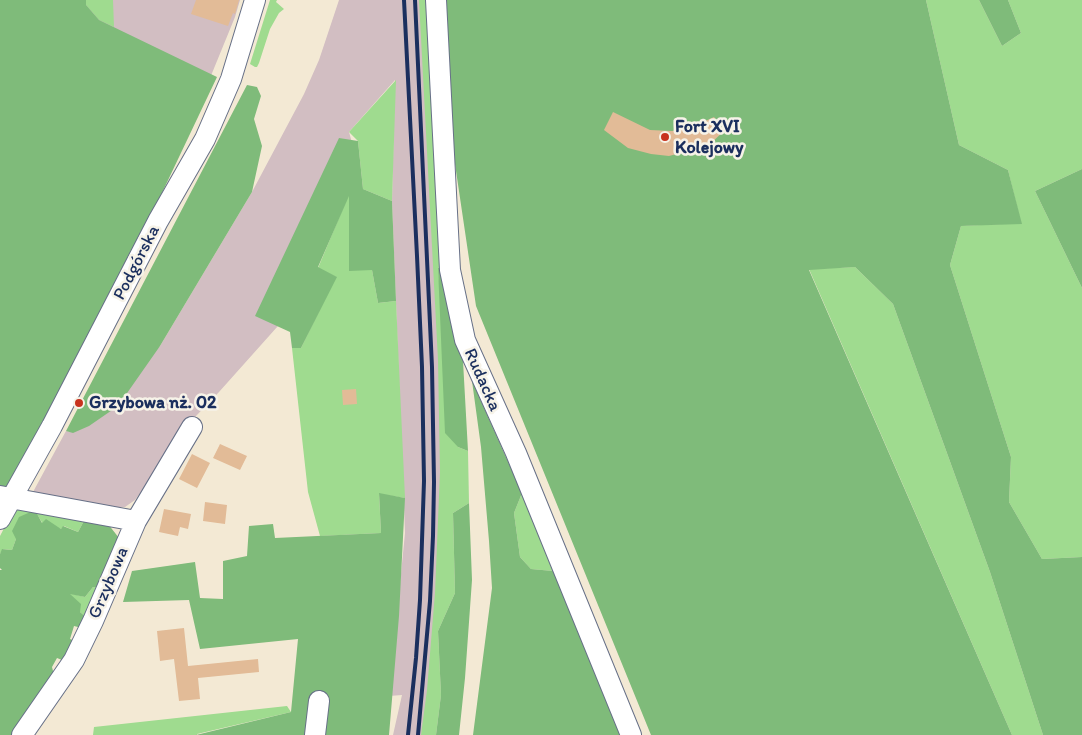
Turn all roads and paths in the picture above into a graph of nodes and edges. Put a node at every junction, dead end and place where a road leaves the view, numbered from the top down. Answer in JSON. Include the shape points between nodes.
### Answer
{"nodes":[{"id":1,"x":255,"y":0,"type":"edge"},
{"id":2,"x":436,"y":0,"type":"edge"},
{"id":3,"x":192,"y":427,"type":"dead end"},
{"id":4,"x":6,"y":497,"type":"edge"},
{"id":5,"x":0,"y":519,"type":"edge"},
{"id":6,"x":136,"y":521,"type":"junction"},
{"id":7,"x":319,"y":701,"type":"dead end"},
{"id":8,"x":22,"y":735,"type":"edge"},
{"id":9,"x":315,"y":735,"type":"edge"},
{"id":10,"x":631,"y":735,"type":"edge"}],
"edges":[{"from":1,"to":4,"type":"street","name":"Podgórska","via":[[231,79],[205,140],[158,221],[61,409]]},
{"from":2,"to":10,"type":"street","name":"Rudacka","via":[[450,270],[465,340],[516,454]]},
{"from":3,"to":6,"type":"street","name":"Grzybowa"},
{"from":4,"to":5,"type":"street","name":"Podgórska"},
{"from":4,"to":6,"type":"street"},
{"from":6,"to":8,"type":"street","name":"Grzybowa","via":[[74,660]]},
{"from":7,"to":9,"type":"street"}]}
